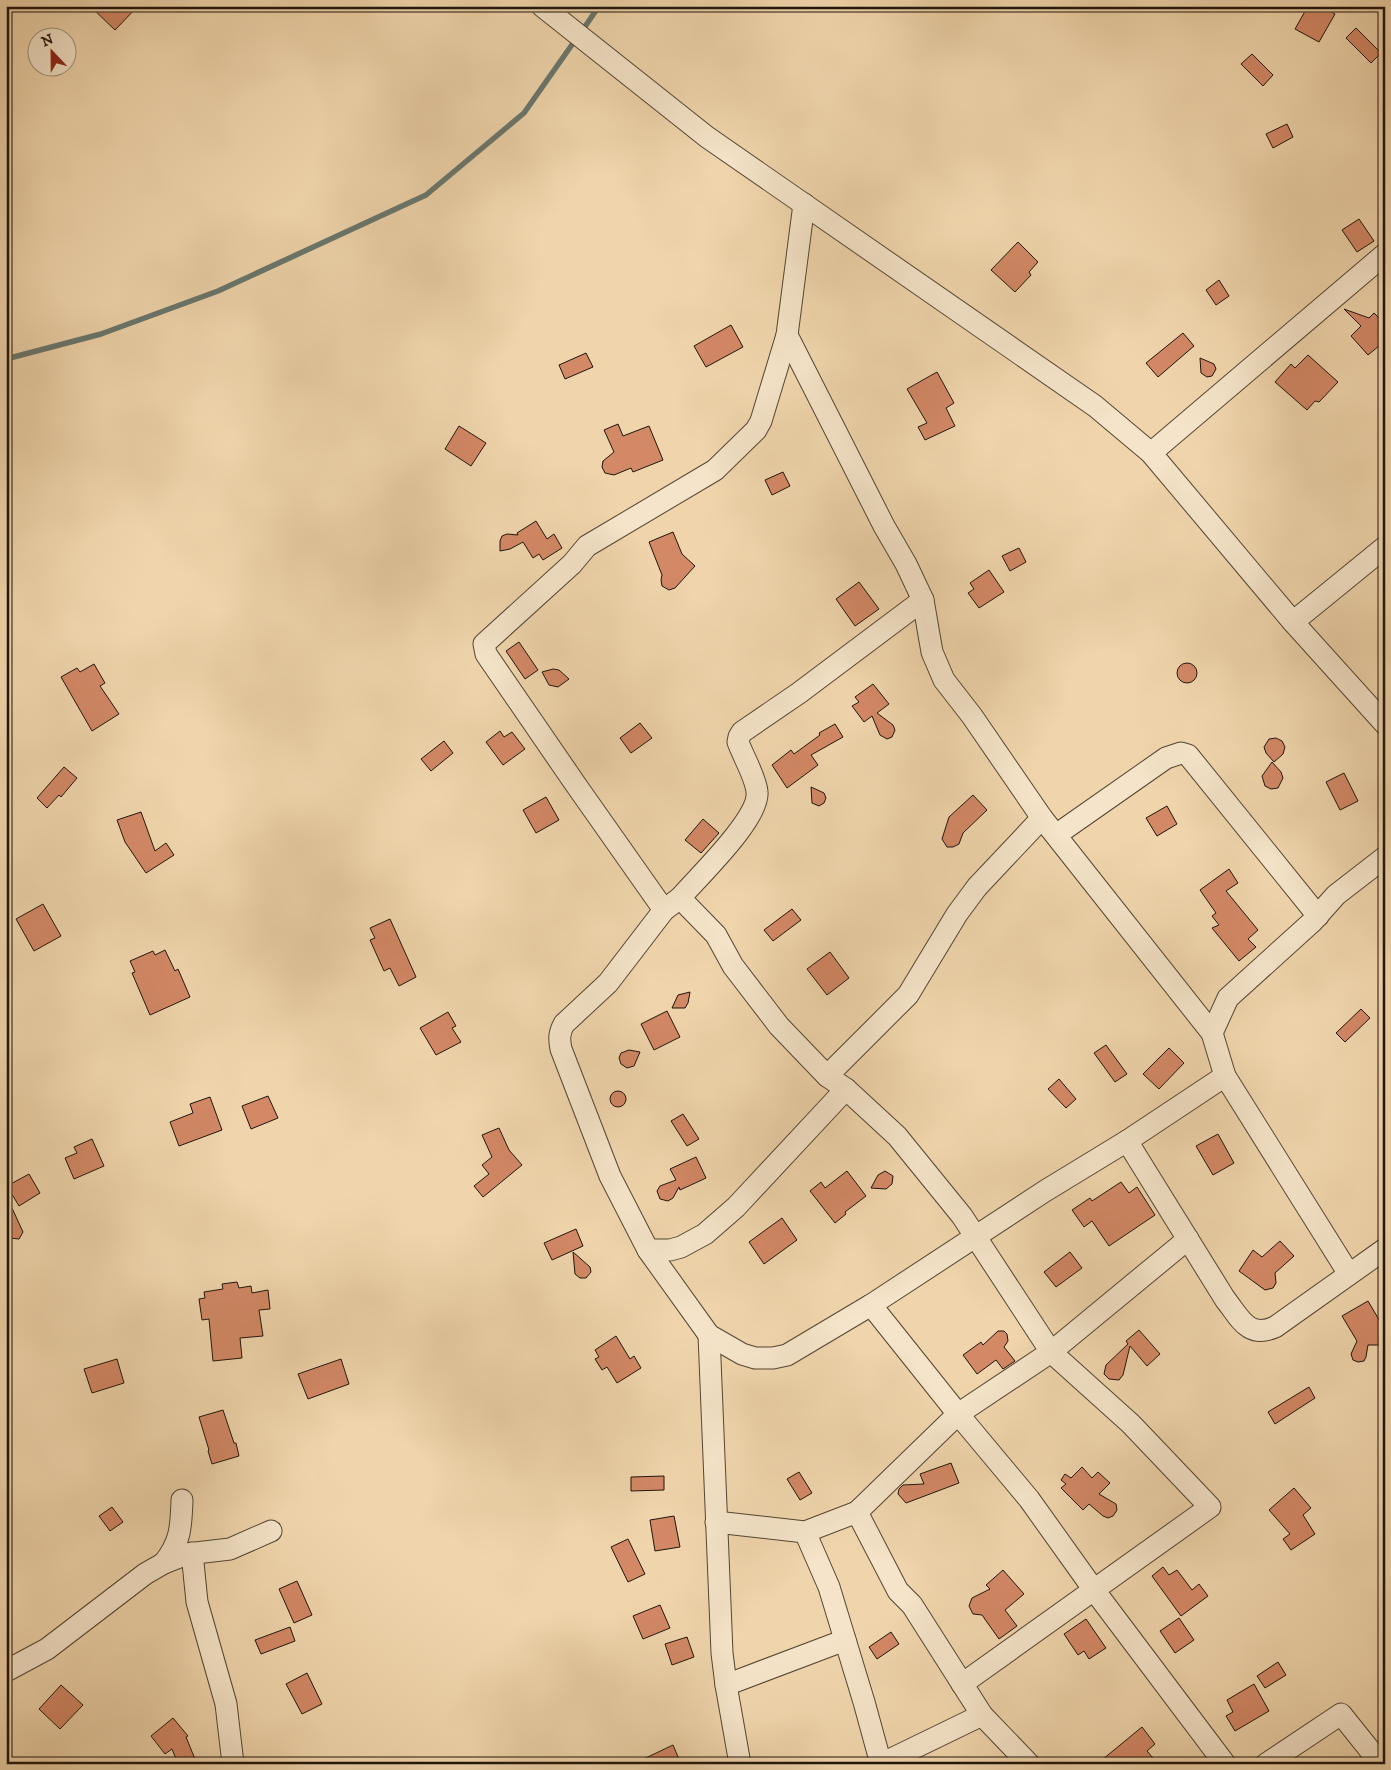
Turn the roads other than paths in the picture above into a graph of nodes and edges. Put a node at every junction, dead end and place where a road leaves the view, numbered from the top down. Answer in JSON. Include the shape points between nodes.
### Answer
{"nodes":[{"id":1,"x":547,"y":9,"type":"edge"},
{"id":2,"x":804,"y":204,"type":"junction"},
{"id":3,"x":1385,"y":254,"type":"edge"},
{"id":4,"x":787,"y":335,"type":"junction"},
{"id":5,"x":1151,"y":453,"type":"junction"},
{"id":6,"x":1385,"y":548,"type":"edge"},
{"id":7,"x":923,"y":600,"type":"junction"},
{"id":8,"x":1293,"y":622,"type":"junction"},
{"id":9,"x":1385,"y":724,"type":"edge"},
{"id":10,"x":1042,"y":818,"type":"junction"},
{"id":11,"x":1056,"y":835,"type":"junction"},
{"id":12,"x":1385,"y":857,"type":"edge"},
{"id":13,"x":672,"y":904,"type":"junction"},
{"id":14,"x":1318,"y":916,"type":"junction"},
{"id":15,"x":1212,"y":1033,"type":"junction"},
{"id":16,"x":827,"y":1076,"type":"junction"},
{"id":17,"x":1225,"y":1076,"type":"junction"},
{"id":18,"x":846,"y":1089,"type":"junction"},
{"id":19,"x":1127,"y":1141,"type":"junction"},
{"id":20,"x":976,"y":1238,"type":"junction"},
{"id":21,"x":1188,"y":1239,"type":"junction"},
{"id":22,"x":1385,"y":1249,"type":"edge"},
{"id":23,"x":648,"y":1250,"type":"junction"},
{"id":24,"x":1349,"y":1274,"type":"junction"},
{"id":25,"x":871,"y":1305,"type":"junction"},
{"id":26,"x":709,"y":1335,"type":"junction"},
{"id":27,"x":1051,"y":1352,"type":"junction"},
{"id":28,"x":958,"y":1414,"type":"junction"},
{"id":29,"x":182,"y":1500,"type":"dead end"},
{"id":30,"x":857,"y":1512,"type":"junction"},
{"id":31,"x":716,"y":1522,"type":"junction"},
{"id":32,"x":271,"y":1532,"type":"dead end"},
{"id":33,"x":805,"y":1532,"type":"junction"},
{"id":34,"x":192,"y":1553,"type":"junction"},
{"id":35,"x":164,"y":1563,"type":"junction"},
{"id":36,"x":1094,"y":1590,"type":"junction"},
{"id":37,"x":845,"y":1640,"type":"junction"},
{"id":38,"x":6,"y":1671,"type":"edge"},
{"id":39,"x":962,"y":1684,"type":"junction"},
{"id":40,"x":726,"y":1686,"type":"junction"},
{"id":41,"x":982,"y":1715,"type":"junction"},
{"id":42,"x":233,"y":1764,"type":"edge"},
{"id":43,"x":740,"y":1764,"type":"edge"},
{"id":44,"x":881,"y":1764,"type":"edge"},
{"id":45,"x":1029,"y":1764,"type":"edge"},
{"id":46,"x":1225,"y":1764,"type":"edge"},
{"id":47,"x":1266,"y":1764,"type":"edge"},
{"id":48,"x":1382,"y":1764,"type":"edge"}],
"edges":[{"from":1,"to":2,"type":"street","via":[[707,137]]},
{"from":2,"to":4,"type":"street"},
{"from":2,"to":5,"type":"street","via":[[1095,406]]},
{"from":3,"to":5,"type":"street"},
{"from":4,"to":7,"type":"street"},
{"from":4,"to":13,"type":"street","via":[[756,430],[714,470],[587,546],[572,564],[484,644],[486,654],[576,786]]},
{"from":5,"to":8,"type":"street"},
{"from":6,"to":8,"type":"street"},
{"from":7,"to":10,"type":"street","via":[[932,652],[944,680]]},
{"from":7,"to":13,"type":"street","via":[[742,732],[738,742],[757,790],[755,807],[738,832]]},
{"from":8,"to":9,"type":"street"},
{"from":10,"to":11,"type":"street"},
{"from":10,"to":16,"type":"street","via":[[977,886],[908,995]]},
{"from":11,"to":14,"type":"street","via":[[1166,758],[1188,755]]},
{"from":11,"to":15,"type":"street"},
{"from":12,"to":14,"type":"street","via":[[1336,895]]},
{"from":13,"to":16,"type":"street","via":[[716,936],[733,966],[779,1026]]},
{"from":13,"to":23,"type":"street","via":[[614,976],[564,1024],[559,1034],[610,1176]]},
{"from":14,"to":15,"type":"street","via":[[1228,998]]},
{"from":15,"to":17,"type":"street"},
{"from":16,"to":18,"type":"street"},
{"from":17,"to":19,"type":"street"},
{"from":17,"to":24,"type":"street"},
{"from":18,"to":20,"type":"street","via":[[897,1136]]},
{"from":18,"to":23,"type":"street","via":[[736,1207],[705,1234],[681,1247]]},
{"from":19,"to":20,"type":"street","via":[[1044,1191]]},
{"from":19,"to":21,"type":"street"},
{"from":20,"to":25,"type":"street"},
{"from":20,"to":27,"type":"street"},
{"from":21,"to":24,"type":"street","via":[[1225,1299],[1250,1329],[1257,1332],[1275,1327]]},
{"from":21,"to":27,"type":"street"},
{"from":22,"to":24,"type":"street"},
{"from":23,"to":26,"type":"street"},
{"from":25,"to":26,"type":"street","via":[[780,1357],[755,1358],[742,1354]]},
{"from":25,"to":28,"type":"street"},
{"from":26,"to":31,"type":"street"},
{"from":27,"to":28,"type":"street"},
{"from":27,"to":36,"type":"street","via":[[1131,1424],[1210,1507]]},
{"from":28,"to":30,"type":"street"},
{"from":28,"to":36,"type":"street","via":[[1029,1499]]},
{"from":29,"to":35,"type":"street","via":[[178,1542]]},
{"from":30,"to":33,"type":"street"},
{"from":30,"to":39,"type":"street","via":[[898,1591],[912,1605]]},
{"from":31,"to":33,"type":"street"},
{"from":31,"to":40,"type":"street"},
{"from":32,"to":34,"type":"street","via":[[230,1550]]},
{"from":33,"to":37,"type":"street","via":[[829,1587]]},
{"from":34,"to":35,"type":"street"},
{"from":34,"to":42,"type":"street","via":[[197,1602],[226,1704]]},
{"from":35,"to":38,"type":"street","via":[[47,1648]]},
{"from":36,"to":39,"type":"street"},
{"from":36,"to":46,"type":"street"},
{"from":37,"to":40,"type":"street"},
{"from":37,"to":44,"type":"street"},
{"from":39,"to":41,"type":"street"},
{"from":40,"to":43,"type":"street"},
{"from":41,"to":44,"type":"street"},
{"from":41,"to":45,"type":"street"},
{"from":47,"to":48,"type":"street","via":[[1341,1714]]}]}
